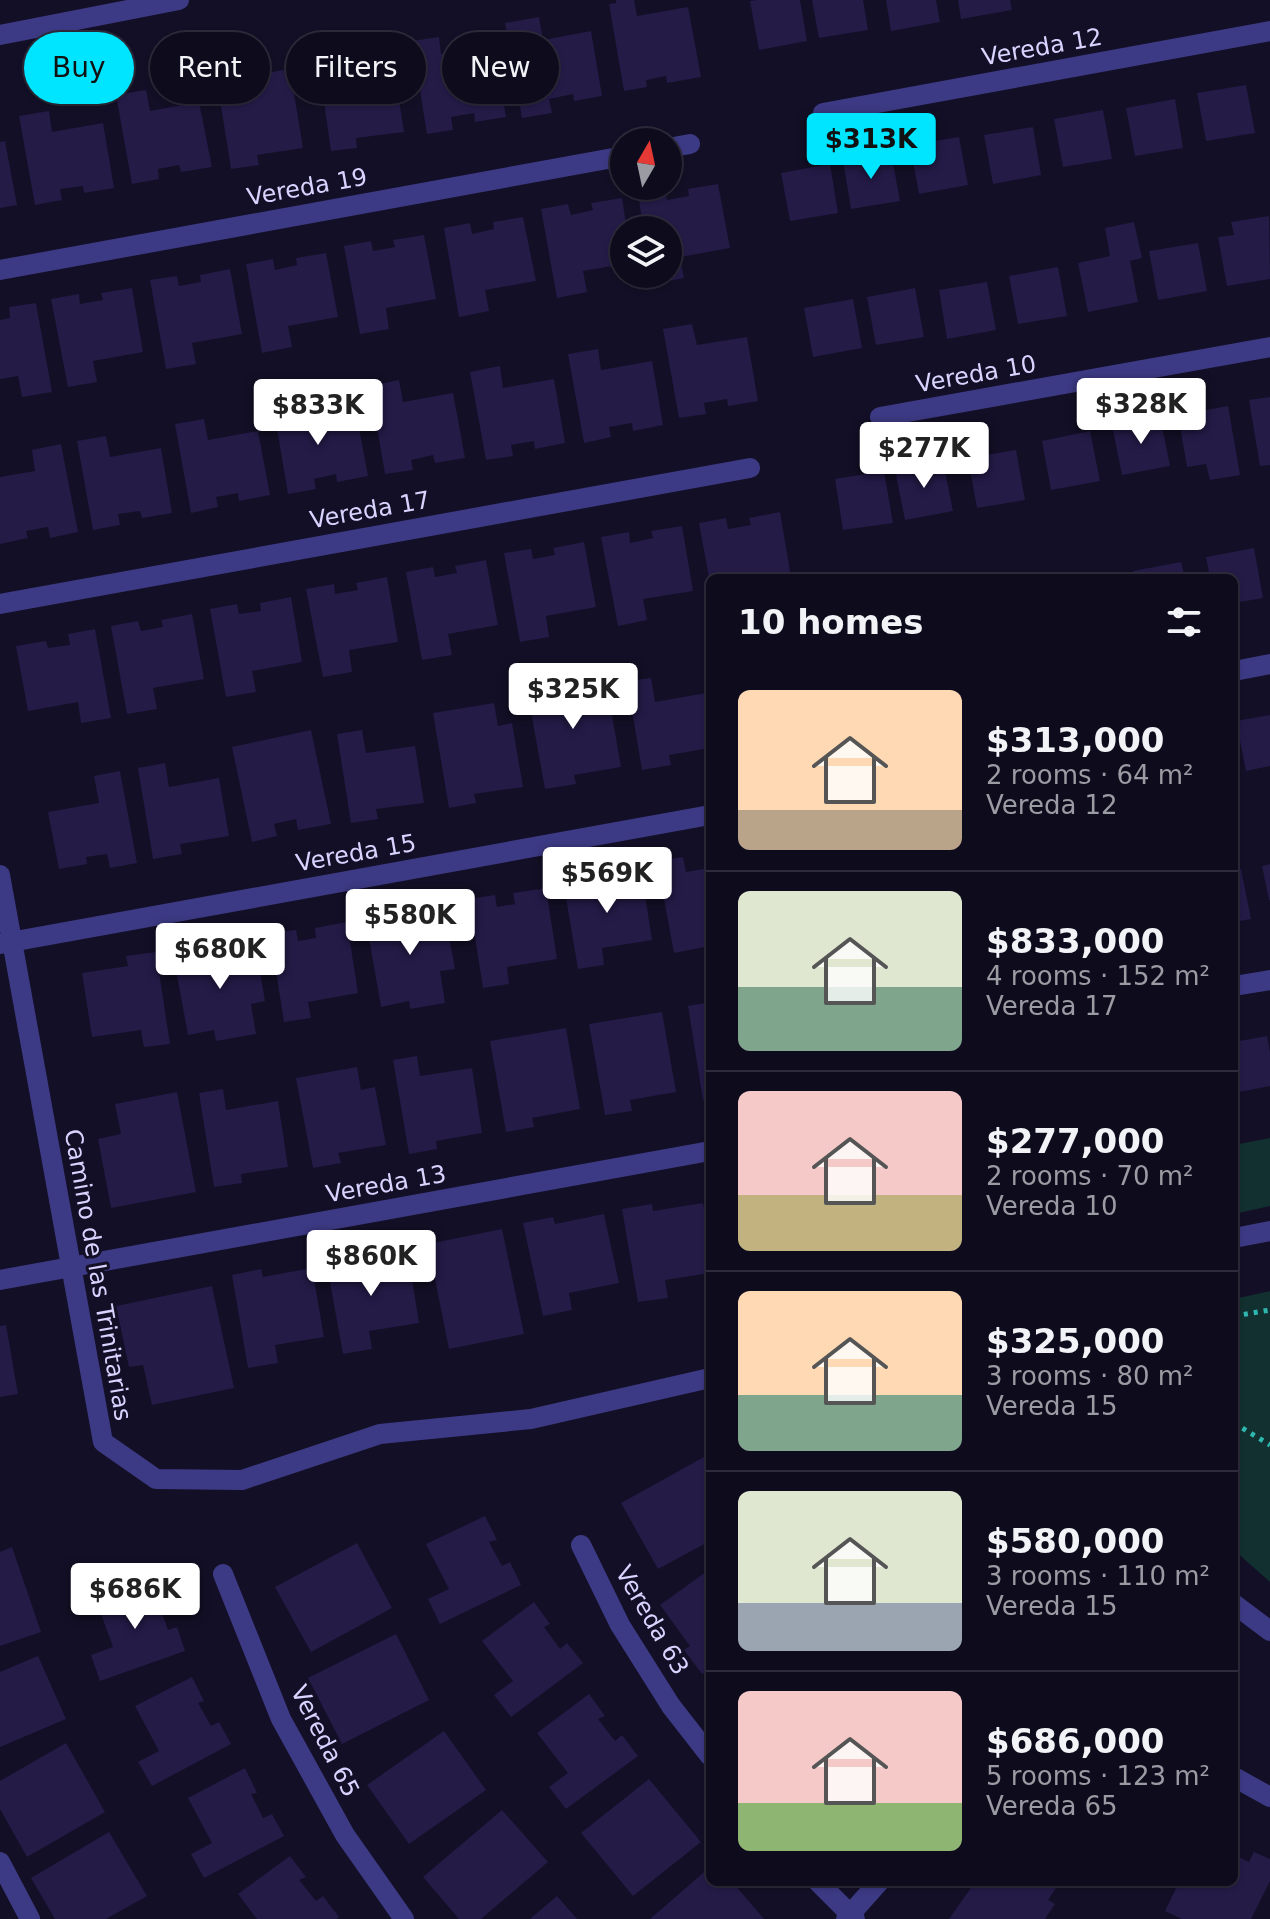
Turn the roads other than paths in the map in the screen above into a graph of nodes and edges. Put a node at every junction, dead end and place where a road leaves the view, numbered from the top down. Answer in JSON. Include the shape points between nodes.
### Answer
{"nodes":[{"id":1,"x":179,"y":0,"type":"edge"},
{"id":2,"x":1270,"y":31,"type":"edge"},
{"id":3,"x":0,"y":35,"type":"edge"},
{"id":4,"x":823,"y":113,"type":"dead end"},
{"id":5,"x":690,"y":144,"type":"dead end"},
{"id":6,"x":682,"y":145,"type":"edge"},
{"id":7,"x":610,"y":159,"type":"edge"},
{"id":8,"x":0,"y":270,"type":"edge"},
{"id":9,"x":1270,"y":347,"type":"edge"},
{"id":10,"x":880,"y":417,"type":"dead end"},
{"id":11,"x":750,"y":468,"type":"dead end"},
{"id":12,"x":0,"y":604,"type":"edge"},
{"id":13,"x":1270,"y":664,"type":"edge"},
{"id":14,"x":1238,"y":670,"type":"edge"},
{"id":15,"x":706,"y":816,"type":"edge"},
{"id":16,"x":0,"y":875,"type":"edge"},
{"id":17,"x":5,"y":943,"type":"edge"},
{"id":18,"x":1270,"y":980,"type":"edge"},
{"id":19,"x":1238,"y":985,"type":"edge"},
{"id":20,"x":706,"y":1152,"type":"edge"},
{"id":21,"x":1270,"y":1231,"type":"edge"},
{"id":22,"x":1238,"y":1237,"type":"edge"},
{"id":23,"x":71,"y":1267,"type":"junction"},
{"id":24,"x":0,"y":1280,"type":"edge"},
{"id":25,"x":706,"y":1379,"type":"edge"},
{"id":26,"x":581,"y":1545,"type":"dead end"},
{"id":27,"x":223,"y":1574,"type":"dead end"},
{"id":28,"x":1238,"y":1607,"type":"edge"},
{"id":29,"x":1270,"y":1631,"type":"edge"},
{"id":30,"x":706,"y":1751,"type":"edge"},
{"id":31,"x":1238,"y":1779,"type":"edge"},
{"id":32,"x":1270,"y":1797,"type":"edge"},
{"id":33,"x":0,"y":1862,"type":"edge"},
{"id":34,"x":822,"y":1886,"type":"edge"},
{"id":35,"x":876,"y":1886,"type":"edge"},
{"id":36,"x":850,"y":1918,"type":"edge"},
{"id":37,"x":30,"y":1919,"type":"edge"},
{"id":38,"x":404,"y":1919,"type":"edge"}],
"edges":[{"from":1,"to":3,"type":"street"},
{"from":2,"to":4,"type":"street","name":"Vereda 12"},
{"from":5,"to":6,"type":"street"},
{"from":7,"to":8,"type":"street","name":"Vereda 19"},
{"from":9,"to":10,"type":"street","name":"Vereda 10"},
{"from":11,"to":12,"type":"street","name":"Vereda 17"},
{"from":13,"to":14,"type":"street"},
{"from":15,"to":17,"type":"street","name":"Vereda 15"},
{"from":16,"to":17,"type":"street","name":"Camino de las Trinitarias"},
{"from":17,"to":23,"type":"street","name":"Camino de las Trinitarias"},
{"from":18,"to":19,"type":"street"},
{"from":20,"to":23,"type":"street","name":"Vereda 13"},
{"from":21,"to":22,"type":"street"},
{"from":23,"to":24,"type":"street","name":"Vereda 13"},
{"from":23,"to":25,"type":"street","name":"Camino de las Trinitarias","via":[[103,1442],[156,1479],[242,1480],[380,1434],[531,1419]]},
{"from":26,"to":30,"type":"street","name":"Vereda 63","via":[[620,1625]]},
{"from":27,"to":38,"type":"street","name":"Vereda 65","via":[[281,1719],[345,1835]]},
{"from":28,"to":29,"type":"street"},
{"from":31,"to":32,"type":"street"},
{"from":33,"to":37,"type":"street"},
{"from":34,"to":36,"type":"street"},
{"from":35,"to":36,"type":"street"}]}
